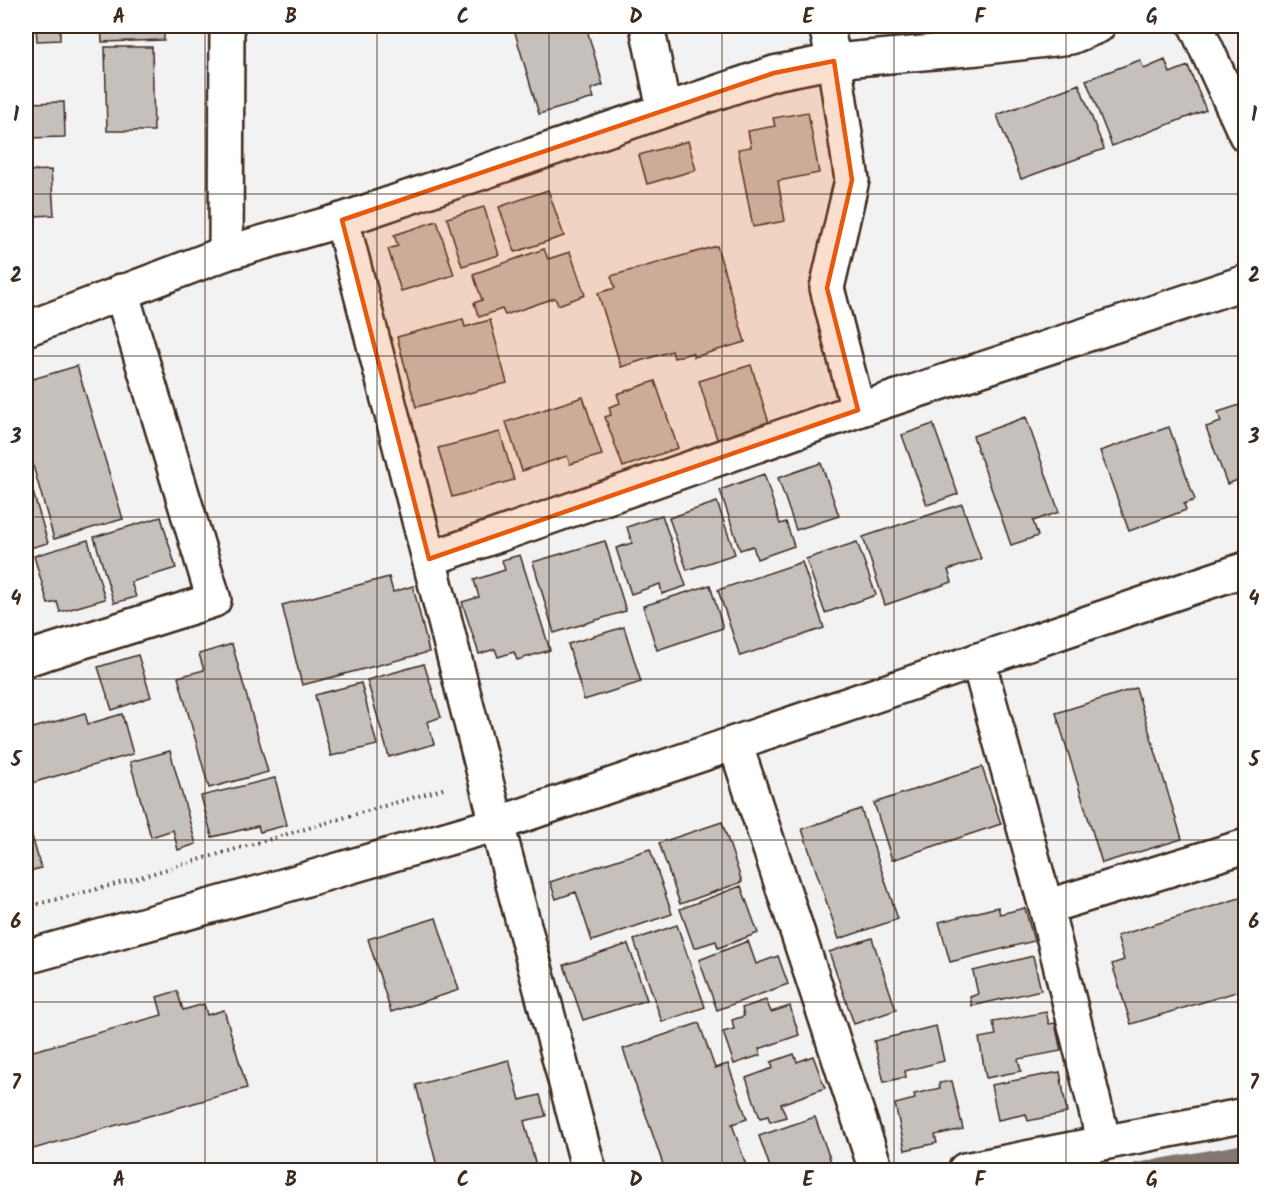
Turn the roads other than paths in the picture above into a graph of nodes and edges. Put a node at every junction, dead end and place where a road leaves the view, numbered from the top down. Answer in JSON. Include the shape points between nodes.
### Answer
{"nodes":[{"id":1,"x":227,"y":26,"type":"edge"},
{"id":2,"x":647,"y":26,"type":"edge"},
{"id":3,"x":826,"y":26,"type":"edge"},
{"id":4,"x":1098,"y":26,"type":"edge"},
{"id":5,"x":1196,"y":26,"type":"edge"},
{"id":6,"x":834,"y":61,"type":"junction"},
{"id":7,"x":664,"y":110,"type":"junction"},
{"id":8,"x":1245,"y":135,"type":"edge"},
{"id":9,"x":342,"y":220,"type":"junction"},
{"id":10,"x":226,"y":253,"type":"junction"},
{"id":11,"x":1245,"y":282,"type":"edge"},
{"id":12,"x":122,"y":291,"type":"junction"},
{"id":13,"x":26,"y":329,"type":"edge"},
{"id":14,"x":858,"y":410,"type":"junction"},
{"id":15,"x":429,"y":559,"type":"junction"},
{"id":16,"x":1245,"y":569,"type":"edge"},
{"id":17,"x":26,"y":659,"type":"edge"},
{"id":18,"x":978,"y":660,"type":"junction"},
{"id":19,"x":735,"y":743,"type":"junction"},
{"id":20,"x":497,"y":824,"type":"junction"},
{"id":21,"x":1245,"y":846,"type":"edge"},
{"id":22,"x":1046,"y":907,"type":"junction"},
{"id":23,"x":26,"y":957,"type":"edge"},
{"id":24,"x":1245,"y":1115,"type":"edge"},
{"id":25,"x":1104,"y":1143,"type":"junction"},
{"id":26,"x":589,"y":1170,"type":"edge"},
{"id":27,"x":876,"y":1170,"type":"edge"},
{"id":28,"x":964,"y":1170,"type":"edge"}],
"edges":[{"from":1,"to":10,"type":"street"},
{"from":2,"to":7,"type":"street"},
{"from":3,"to":6,"type":"street"},
{"from":4,"to":6,"type":"street","via":[[1071,37]]},
{"from":5,"to":8,"type":"street"},
{"from":6,"to":7,"type":"street","via":[[774,73]]},
{"from":6,"to":14,"type":"street","via":[[852,180],[827,288]]},
{"from":7,"to":9,"type":"street"},
{"from":9,"to":10,"type":"street"},
{"from":9,"to":15,"type":"street"},
{"from":10,"to":12,"type":"street"},
{"from":11,"to":14,"type":"street"},
{"from":12,"to":13,"type":"street"},
{"from":12,"to":17,"type":"street","via":[[214,600]]},
{"from":14,"to":15,"type":"street"},
{"from":15,"to":20,"type":"street"},
{"from":16,"to":18,"type":"street"},
{"from":18,"to":19,"type":"street"},
{"from":18,"to":22,"type":"street"},
{"from":19,"to":20,"type":"street"},
{"from":19,"to":27,"type":"street"},
{"from":20,"to":23,"type":"street"},
{"from":20,"to":26,"type":"street"},
{"from":21,"to":22,"type":"street"},
{"from":22,"to":25,"type":"street"},
{"from":24,"to":25,"type":"street"},
{"from":25,"to":28,"type":"street"}]}
